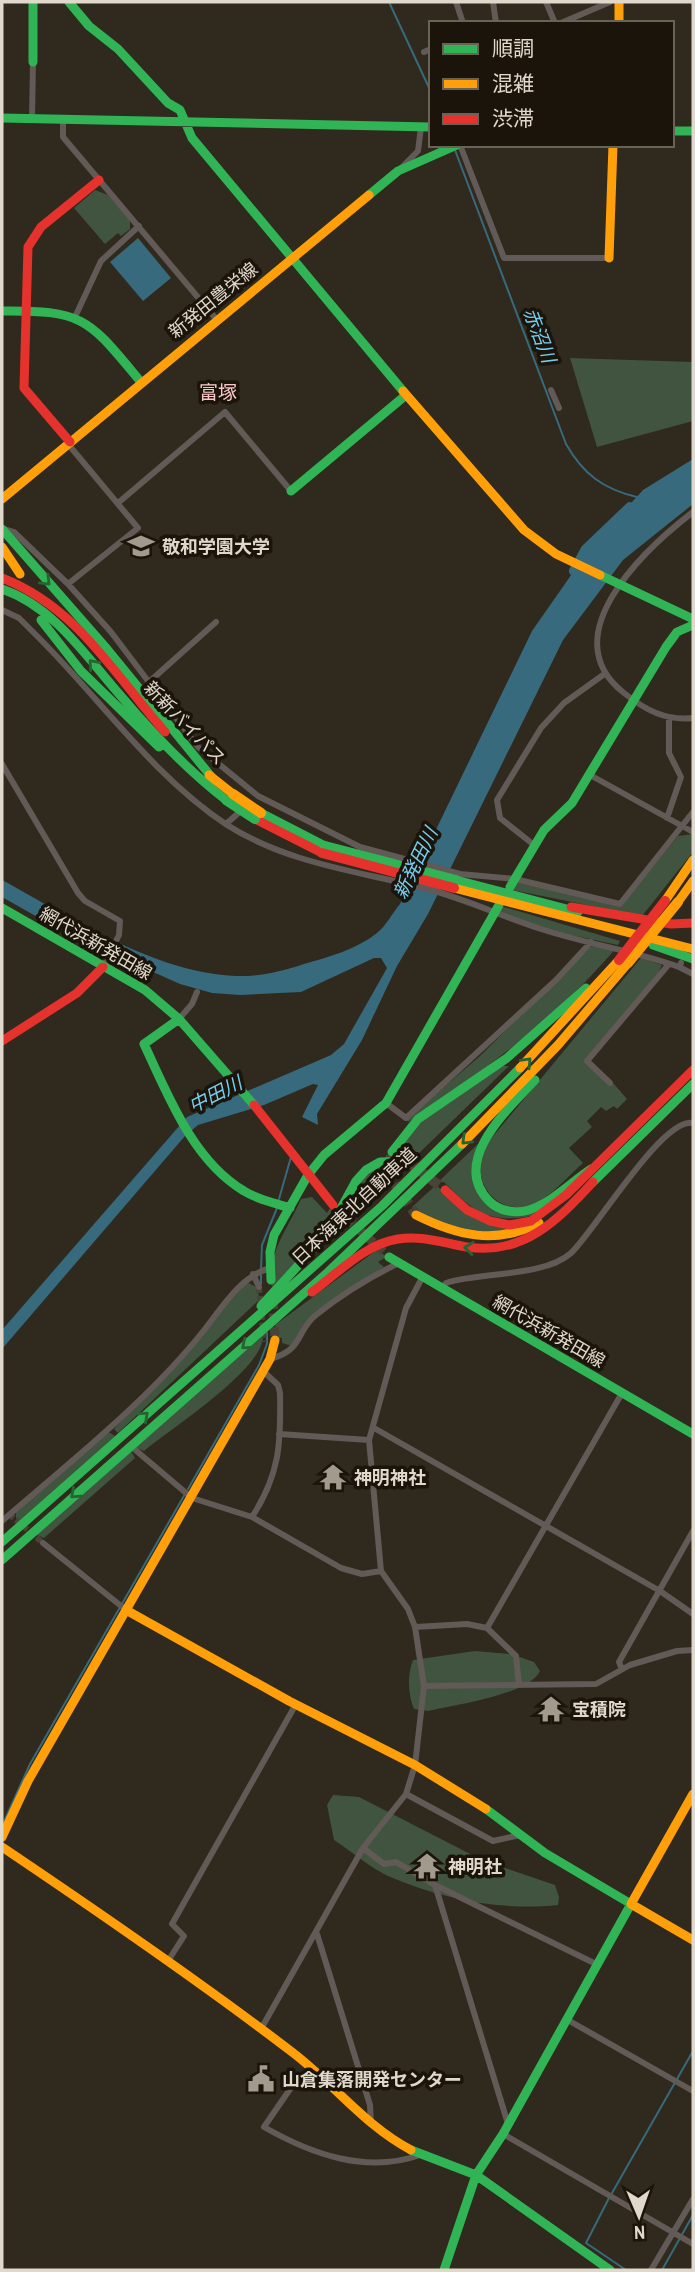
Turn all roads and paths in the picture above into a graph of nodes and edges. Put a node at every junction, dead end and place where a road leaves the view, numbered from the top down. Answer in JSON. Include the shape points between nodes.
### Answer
{"nodes":[{"id":1,"x":33,"y":2,"type":"edge"},
{"id":2,"x":69,"y":2,"type":"edge"},
{"id":3,"x":456,"y":2,"type":"edge"},
{"id":4,"x":493,"y":2,"type":"edge"},
{"id":5,"x":546,"y":2,"type":"edge"},
{"id":6,"x":610,"y":2,"type":"edge"},
{"id":7,"x":619,"y":2,"type":"edge"},
{"id":8,"x":462,"y":21,"type":"edge"},
{"id":9,"x":498,"y":21,"type":"edge"},
{"id":10,"x":554,"y":21,"type":"edge"},
{"id":11,"x":566,"y":21,"type":"edge"},
{"id":12,"x":619,"y":21,"type":"edge"},
{"id":13,"x":33,"y":62,"type":"joint"},
{"id":14,"x":2,"y":118,"type":"edge"},
{"id":15,"x":32,"y":119,"type":"junction"},
{"id":16,"x":63,"y":120,"type":"junction"},
{"id":17,"x":188,"y":121,"type":"junction"},
{"id":18,"x":426,"y":127,"type":"edge"},
{"id":19,"x":674,"y":131,"type":"edge"},
{"id":20,"x":693,"y":131,"type":"edge"},
{"id":21,"x":454,"y":147,"type":"edge"},
{"id":22,"x":460,"y":147,"type":"edge"},
{"id":23,"x":613,"y":147,"type":"edge"},
{"id":24,"x":398,"y":171,"type":"junction"},
{"id":25,"x":99,"y":180,"type":"junction"},
{"id":26,"x":139,"y":226,"type":"junction"},
{"id":27,"x":293,"y":257,"type":"junction"},
{"id":28,"x":609,"y":258,"type":"joint"},
{"id":29,"x":2,"y":311,"type":"edge"},
{"id":30,"x":26,"y":311,"type":"junction"},
{"id":31,"x":75,"y":317,"type":"junction"},
{"id":32,"x":217,"y":320,"type":"junction"},
{"id":33,"x":141,"y":382,"type":"junction"},
{"id":34,"x":551,"y":390,"type":"dead end"},
{"id":35,"x":406,"y":395,"type":"junction"},
{"id":36,"x":559,"y":408,"type":"dead end"},
{"id":37,"x":69,"y":443,"type":"junction"},
{"id":38,"x":291,"y":491,"type":"joint"},
{"id":39,"x":2,"y":499,"type":"edge"},
{"id":40,"x":118,"y":503,"type":"junction"},
{"id":41,"x":693,"y":512,"type":"edge"},
{"id":42,"x":2,"y":529,"type":"edge"},
{"id":43,"x":2,"y":547,"type":"edge"},
{"id":44,"x":20,"y":573,"type":"dead end"},
{"id":45,"x":2,"y":578,"type":"edge"},
{"id":46,"x":619,"y":583,"type":"junction"},
{"id":47,"x":68,"y":584,"type":"junction"},
{"id":48,"x":2,"y":589,"type":"edge"},
{"id":49,"x":2,"y":610,"type":"edge"},
{"id":50,"x":693,"y":619,"type":"edge"},
{"id":51,"x":41,"y":620,"type":"dead end"},
{"id":52,"x":216,"y":622,"type":"dead end"},
{"id":53,"x":693,"y":625,"type":"edge"},
{"id":54,"x":603,"y":675,"type":"junction"},
{"id":55,"x":149,"y":682,"type":"junction"},
{"id":56,"x":633,"y":700,"type":"junction"},
{"id":57,"x":669,"y":718,"type":"junction"},
{"id":58,"x":693,"y":718,"type":"edge"},
{"id":59,"x":2,"y":764,"type":"edge"},
{"id":60,"x":590,"y":775,"type":"junction"},
{"id":61,"x":212,"y":784,"type":"junction"},
{"id":62,"x":258,"y":796,"type":"junction"},
{"id":63,"x":693,"y":812,"type":"edge"},
{"id":64,"x":667,"y":818,"type":"junction"},
{"id":65,"x":226,"y":824,"type":"junction"},
{"id":66,"x":683,"y":827,"type":"junction"},
{"id":67,"x":693,"y":832,"type":"edge"},
{"id":68,"x":534,"y":845,"type":"junction"},
{"id":69,"x":360,"y":847,"type":"junction"},
{"id":70,"x":693,"y":860,"type":"edge"},
{"id":71,"x":343,"y":869,"type":"junction"},
{"id":72,"x":693,"y":881,"type":"edge"},
{"id":73,"x":512,"y":883,"type":"junction"},
{"id":74,"x":455,"y":884,"type":"junction"},
{"id":75,"x":536,"y":905,"type":"junction"},
{"id":76,"x":2,"y":908,"type":"edge"},
{"id":77,"x":497,"y":909,"type":"junction"},
{"id":78,"x":693,"y":923,"type":"edge"},
{"id":79,"x":591,"y":942,"type":"junction"},
{"id":80,"x":693,"y":942,"type":"edge"},
{"id":81,"x":693,"y":949,"type":"edge"},
{"id":82,"x":693,"y":959,"type":"edge"},
{"id":83,"x":621,"y":961,"type":"junction"},
{"id":84,"x":106,"y":962,"type":"junction"},
{"id":85,"x":668,"y":964,"type":"junction"},
{"id":86,"x":693,"y":974,"type":"edge"},
{"id":87,"x":613,"y":982,"type":"junction"},
{"id":88,"x":197,"y":992,"type":"dead end"},
{"id":89,"x":179,"y":1019,"type":"junction"},
{"id":90,"x":2,"y":1041,"type":"edge"},
{"id":91,"x":693,"y":1068,"type":"edge"},
{"id":92,"x":610,"y":1083,"type":"dead end"},
{"id":93,"x":690,"y":1084,"type":"edge"},
{"id":94,"x":386,"y":1103,"type":"junction"},
{"id":95,"x":693,"y":1123,"type":"edge"},
{"id":96,"x":392,"y":1152,"type":"dead end"},
{"id":97,"x":407,"y":1161,"type":"dead end"},
{"id":98,"x":593,"y":1173,"type":"junction"},
{"id":99,"x":308,"y":1175,"type":"junction"},
{"id":100,"x":445,"y":1190,"type":"tunnel mouth"},
{"id":101,"x":332,"y":1205,"type":"tunnel mouth"},
{"id":102,"x":290,"y":1208,"type":"junction"},
{"id":103,"x":416,"y":1215,"type":"tunnel mouth"},
{"id":104,"x":393,"y":1261,"type":"joint"},
{"id":105,"x":270,"y":1268,"type":"junction"},
{"id":106,"x":253,"y":1274,"type":"junction"},
{"id":107,"x":422,"y":1278,"type":"junction"},
{"id":108,"x":271,"y":1280,"type":"tunnel mouth"},
{"id":109,"x":259,"y":1287,"type":"tunnel mouth"},
{"id":110,"x":442,"y":1289,"type":"junction"},
{"id":111,"x":264,"y":1330,"type":"junction"},
{"id":112,"x":275,"y":1340,"type":"tunnel mouth"},
{"id":113,"x":270,"y":1359,"type":"junction"},
{"id":114,"x":263,"y":1371,"type":"junction"},
{"id":115,"x":176,"y":1388,"type":"junction"},
{"id":116,"x":622,"y":1393,"type":"junction"},
{"id":117,"x":108,"y":1427,"type":"junction"},
{"id":118,"x":374,"y":1428,"type":"junction"},
{"id":119,"x":115,"y":1432,"type":"dead end"},
{"id":120,"x":279,"y":1434,"type":"junction"},
{"id":121,"x":693,"y":1434,"type":"edge"},
{"id":122,"x":369,"y":1440,"type":"junction"},
{"id":123,"x":133,"y":1448,"type":"dead end"},
{"id":124,"x":192,"y":1499,"type":"junction"},
{"id":125,"x":251,"y":1517,"type":"junction"},
{"id":126,"x":2,"y":1521,"type":"edge"},
{"id":127,"x":545,"y":1527,"type":"junction"},
{"id":128,"x":693,"y":1531,"type":"edge"},
{"id":129,"x":2,"y":1542,"type":"edge"},
{"id":130,"x":43,"y":1543,"type":"tunnel mouth"},
{"id":131,"x":2,"y":1560,"type":"edge"},
{"id":132,"x":381,"y":1571,"type":"junction"},
{"id":133,"x":660,"y":1591,"type":"junction"},
{"id":134,"x":126,"y":1610,"type":"junction"},
{"id":135,"x":693,"y":1614,"type":"edge"},
{"id":136,"x":415,"y":1627,"type":"junction"},
{"id":137,"x":487,"y":1628,"type":"junction"},
{"id":138,"x":693,"y":1650,"type":"edge"},
{"id":139,"x":622,"y":1669,"type":"junction"},
{"id":140,"x":519,"y":1685,"type":"junction"},
{"id":141,"x":424,"y":1686,"type":"junction"},
{"id":142,"x":296,"y":1704,"type":"junction"},
{"id":143,"x":415,"y":1765,"type":"junction"},
{"id":144,"x":406,"y":1794,"type":"junction"},
{"id":145,"x":693,"y":1794,"type":"edge"},
{"id":146,"x":520,"y":1835,"type":"junction"},
{"id":147,"x":2,"y":1837,"type":"edge"},
{"id":148,"x":2,"y":1847,"type":"edge"},
{"id":149,"x":363,"y":1848,"type":"junction"},
{"id":150,"x":435,"y":1885,"type":"junction"},
{"id":151,"x":631,"y":1904,"type":"junction"},
{"id":152,"x":316,"y":1934,"type":"junction"},
{"id":153,"x":693,"y":1940,"type":"edge"},
{"id":154,"x":167,"y":1961,"type":"junction"},
{"id":155,"x":596,"y":1964,"type":"junction"},
{"id":156,"x":566,"y":2019,"type":"junction"},
{"id":157,"x":261,"y":2029,"type":"junction"},
{"id":158,"x":314,"y":2071,"type":"junction"},
{"id":159,"x":693,"y":2091,"type":"edge"},
{"id":160,"x":371,"y":2124,"type":"junction"},
{"id":161,"x":506,"y":2130,"type":"junction"},
{"id":162,"x":420,"y":2155,"type":"junction"},
{"id":163,"x":476,"y":2175,"type":"junction"},
{"id":164,"x":693,"y":2199,"type":"edge"},
{"id":165,"x":674,"y":2233,"type":"junction"},
{"id":166,"x":693,"y":2244,"type":"edge"},
{"id":167,"x":444,"y":2270,"type":"edge"},
{"id":168,"x":610,"y":2270,"type":"edge"},
{"id":169,"x":651,"y":2270,"type":"edge"}],
"edges":[{"from":1,"to":13,"type":"main road"},
{"from":2,"to":17,"type":"main road"},
{"from":3,"to":8,"type":"street"},
{"from":4,"to":9,"type":"street"},
{"from":5,"to":10,"type":"street"},
{"from":6,"to":11,"type":"street"},
{"from":7,"to":12,"type":"main road"},
{"from":13,"to":15,"type":"street"},
{"from":14,"to":15,"type":"main road"},
{"from":15,"to":16,"type":"main road"},
{"from":16,"to":17,"type":"main road"},
{"from":16,"to":25,"type":"street","via":[[63,136]]},
{"from":17,"to":18,"type":"main road"},
{"from":17,"to":27,"type":"main road","via":[[192,138]]},
{"from":18,"to":24,"type":"street","via":[[418,151]]},
{"from":19,"to":20,"type":"main road"},
{"from":21,"to":24,"type":"main road","name":"新発田豊栄線"},
{"from":22,"to":28,"type":"street","via":[[504,258]]},
{"from":23,"to":28,"type":"main road"},
{"from":24,"to":27,"type":"main road","name":"新発田豊栄線"},
{"from":25,"to":26,"type":"street"},
{"from":25,"to":30,"type":"main road","via":[[32,237]]},
{"from":26,"to":31,"type":"street","via":[[101,261]]},
{"from":26,"to":32,"type":"street"},
{"from":27,"to":32,"type":"main road","name":"新発田豊栄線"},
{"from":27,"to":35,"type":"main road"},
{"from":29,"to":30,"type":"main road"},
{"from":30,"to":31,"type":"main road"},
{"from":30,"to":37,"type":"main road","via":[[24,388]]},
{"from":31,"to":33,"type":"main road","via":[[105,340]]},
{"from":32,"to":33,"type":"main road","name":"新発田豊栄線"},
{"from":33,"to":37,"type":"main road","name":"新発田豊栄線"},
{"from":34,"to":36,"type":"street"},
{"from":35,"to":38,"type":"main road"},
{"from":35,"to":46,"type":"main road","via":[[524,530],[551,552]]},
{"from":37,"to":39,"type":"main road","name":"新発田豊栄線"},
{"from":37,"to":40,"type":"street"},
{"from":38,"to":40,"type":"street","via":[[225,412]]},
{"from":40,"to":47,"type":"street","via":[[138,528]]},
{"from":41,"to":46,"type":"street"},
{"from":42,"to":47,"type":"street","via":[[14,532]]},
{"from":42,"to":61,"type":"main road","one_way":true,"via":[[103,644]]},
{"from":43,"to":44,"type":"main road"},
{"from":45,"to":61,"type":"main road","name":"新新バイパス","via":[[45,598],[78,627]]},
{"from":46,"to":50,"type":"main road"},
{"from":46,"to":54,"type":"street","via":[[602,611],[598,632]]},
{"from":47,"to":55,"type":"street"},
{"from":61,"to":48,"type":"main road","name":"新新バイパス","one_way":true,"via":[[47,615]]},
{"from":49,"to":65,"type":"street","via":[[19,618],[70,668],[175,784]]},
{"from":51,"to":61,"type":"main road","via":[[54,641],[98,688],[187,774]]},
{"from":52,"to":55,"type":"street"},
{"from":53,"to":56,"type":"main road","via":[[677,632]]},
{"from":54,"to":56,"type":"street"},
{"from":54,"to":68,"type":"street","via":[[564,703],[541,728],[497,800],[500,818]]},
{"from":55,"to":62,"type":"street","via":[[198,747]]},
{"from":56,"to":57,"type":"street"},
{"from":56,"to":60,"type":"main road"},
{"from":57,"to":58,"type":"street"},
{"from":57,"to":64,"type":"street","via":[[669,753],[681,777]]},
{"from":59,"to":84,"type":"street","via":[[78,893],[120,920],[119,936]]},
{"from":60,"to":64,"type":"street"},
{"from":60,"to":68,"type":"main road"},
{"from":61,"to":74,"type":"main road","name":"新新バイパス","bridge":true,"via":[[258,816],[324,850]]},
{"from":62,"to":65,"type":"street"},
{"from":62,"to":69,"type":"street"},
{"from":63,"to":66,"type":"street"},
{"from":64,"to":66,"type":"street"},
{"from":65,"to":71,"type":"street","via":[[284,854]]},
{"from":66,"to":67,"type":"street"},
{"from":66,"to":73,"type":"street","via":[[620,904]]},
{"from":68,"to":73,"type":"main road"},
{"from":69,"to":71,"type":"street"},
{"from":69,"to":74,"type":"street"},
{"from":70,"to":83,"type":"main road","name":"日本海東北自動車道","bridge":true},
{"from":71,"to":74,"type":"street","via":[[382,878]]},
{"from":72,"to":83,"type":"main road","name":"日本海東北自動車道","bridge":true},
{"from":73,"to":74,"type":"street"},
{"from":74,"to":75,"type":"main road","name":"新新バイパス"},
{"from":74,"to":77,"type":"street"},
{"from":75,"to":78,"type":"main road"},
{"from":75,"to":80,"type":"main road","name":"新新バイパス"},
{"from":75,"to":81,"type":"main road","name":"新新バイパス"},
{"from":75,"to":82,"type":"main road","via":[[555,918]]},
{"from":76,"to":84,"type":"main road","name":"網代浜新発田線"},
{"from":77,"to":79,"type":"street"},
{"from":77,"to":94,"type":"main road"},
{"from":79,"to":85,"type":"street"},
{"from":79,"to":94,"type":"street","via":[[406,1118]]},
{"from":83,"to":87,"type":"main road","name":"日本海東北自動車道"},
{"from":83,"to":96,"type":"main road","via":[[478,1081],[413,1124],[398,1137]]},
{"from":115,"to":83,"type":"main road","name":"日本海東北自動車道","one_way":true,"via":[[402,1187]]},
{"from":84,"to":89,"type":"main road","name":"網代浜新発田線"},
{"from":84,"to":90,"type":"main road","via":[[78,993]]},
{"from":85,"to":86,"type":"street","via":[[680,965]]},
{"from":85,"to":92,"type":"street","via":[[587,1061]]},
{"from":87,"to":98,"type":"main road","via":[[487,1136],[476,1165],[478,1182],[491,1203],[506,1211],[536,1208]]},
{"from":87,"to":111,"type":"main road","name":"日本海東北自動車道","one_way":true,"via":[[482,1125]]},
{"from":88,"to":89,"type":"street"},
{"from":89,"to":99,"type":"main road","name":"網代浜新発田線"},
{"from":89,"to":102,"type":"main road","via":[[144,1044],[188,1128],[226,1180],[244,1192]]},
{"from":91,"to":93,"type":"main road"},
{"from":93,"to":98,"type":"main road"},
{"from":94,"to":99,"type":"main road","via":[[324,1155]]},
{"from":95,"to":110,"type":"street","via":[[680,1125],[636,1167],[595,1224],[561,1260],[468,1276],[446,1283]]},
{"from":97,"to":115,"type":"main road","via":[[380,1162],[366,1170],[308,1257]]},
{"from":98,"to":100,"type":"main road","via":[[531,1221],[510,1225],[467,1210]]},
{"from":98,"to":103,"type":"main road","via":[[554,1214],[512,1235],[467,1237]]},
{"from":98,"to":111,"type":"main road","one_way":true,"via":[[559,1219],[538,1235],[489,1250],[417,1238],[381,1244]]},
{"from":99,"to":101,"type":"main road","name":"網代浜新発田線"},
{"from":99,"to":102,"type":"main road"},
{"from":102,"to":105,"type":"main road","via":[[274,1235]]},
{"from":104,"to":107,"type":"main road","name":"網代浜新発田線"},
{"from":104,"to":113,"type":"street","via":[[313,1317],[297,1346]]},
{"from":105,"to":106,"type":"street"},
{"from":105,"to":108,"type":"main road"},
{"from":106,"to":109,"type":"street"},
{"from":106,"to":117,"type":"street","via":[[186,1353]]},
{"from":107,"to":110,"type":"main road","name":"網代浜新発田線"},
{"from":107,"to":118,"type":"street","via":[[406,1308]]},
{"from":110,"to":116,"type":"main road","name":"網代浜新発田線"},
{"from":111,"to":131,"type":"main road","name":"日本海東北自動車道","one_way":true},
{"from":112,"to":113,"type":"main road"},
{"from":113,"to":114,"type":"main road"},
{"from":114,"to":120,"type":"street","via":[[278,1385]]},
{"from":114,"to":124,"type":"main road"},
{"from":129,"to":115,"type":"main road","name":"日本海東北自動車道","one_way":true},
{"from":116,"to":121,"type":"main road","name":"網代浜新発田線"},
{"from":116,"to":127,"type":"street"},
{"from":117,"to":119,"type":"street"},
{"from":117,"to":126,"type":"street"},
{"from":118,"to":122,"type":"street"},
{"from":118,"to":127,"type":"street"},
{"from":120,"to":122,"type":"street"},
{"from":120,"to":125,"type":"street","via":[[276,1472]]},
{"from":122,"to":132,"type":"street"},
{"from":123,"to":124,"type":"street"},
{"from":124,"to":125,"type":"street"},
{"from":124,"to":134,"type":"main road"},
{"from":125,"to":132,"type":"street","via":[[341,1567],[362,1574]]},
{"from":127,"to":133,"type":"street"},
{"from":127,"to":137,"type":"street"},
{"from":128,"to":133,"type":"street"},
{"from":130,"to":134,"type":"street"},
{"from":132,"to":136,"type":"street"},
{"from":133,"to":135,"type":"street"},
{"from":133,"to":139,"type":"street","via":[[619,1662]]},
{"from":134,"to":142,"type":"main road"},
{"from":134,"to":147,"type":"main road","via":[[28,1781]]},
{"from":136,"to":137,"type":"street","via":[[467,1624]]},
{"from":136,"to":141,"type":"street"},
{"from":137,"to":140,"type":"street","via":[[516,1656]]},
{"from":138,"to":139,"type":"street"},
{"from":139,"to":140,"type":"street","via":[[596,1684]]},
{"from":140,"to":141,"type":"street"},
{"from":141,"to":143,"type":"street"},
{"from":142,"to":143,"type":"main road"},
{"from":142,"to":154,"type":"street","via":[[172,1924],[184,1936]]},
{"from":143,"to":144,"type":"street"},
{"from":143,"to":146,"type":"main road"},
{"from":144,"to":146,"type":"street","via":[[493,1841]]},
{"from":144,"to":149,"type":"street"},
{"from":145,"to":151,"type":"main road"},
{"from":146,"to":151,"type":"main road"},
{"from":148,"to":154,"type":"main road"},
{"from":149,"to":150,"type":"street","via":[[384,1864],[396,1862]]},
{"from":149,"to":152,"type":"street"},
{"from":150,"to":155,"type":"street"},
{"from":150,"to":161,"type":"street"},
{"from":151,"to":153,"type":"main road"},
{"from":151,"to":155,"type":"main road"},
{"from":152,"to":157,"type":"street"},
{"from":152,"to":160,"type":"street","via":[[370,2105]]},
{"from":154,"to":157,"type":"main road"},
{"from":155,"to":156,"type":"main road"},
{"from":156,"to":159,"type":"street"},
{"from":156,"to":161,"type":"main road"},
{"from":157,"to":158,"type":"main road"},
{"from":158,"to":160,"type":"main road"},
{"from":158,"to":162,"type":"street","via":[[299,2076],[264,2127],[308,2151],[337,2159],[398,2163]]},
{"from":160,"to":162,"type":"main road"},
{"from":161,"to":163,"type":"main road"},
{"from":161,"to":165,"type":"street"},
{"from":162,"to":163,"type":"main road"},
{"from":163,"to":167,"type":"main road"},
{"from":163,"to":168,"type":"main road"},
{"from":164,"to":165,"type":"street"},
{"from":165,"to":166,"type":"street"},
{"from":165,"to":169,"type":"street"}]}
